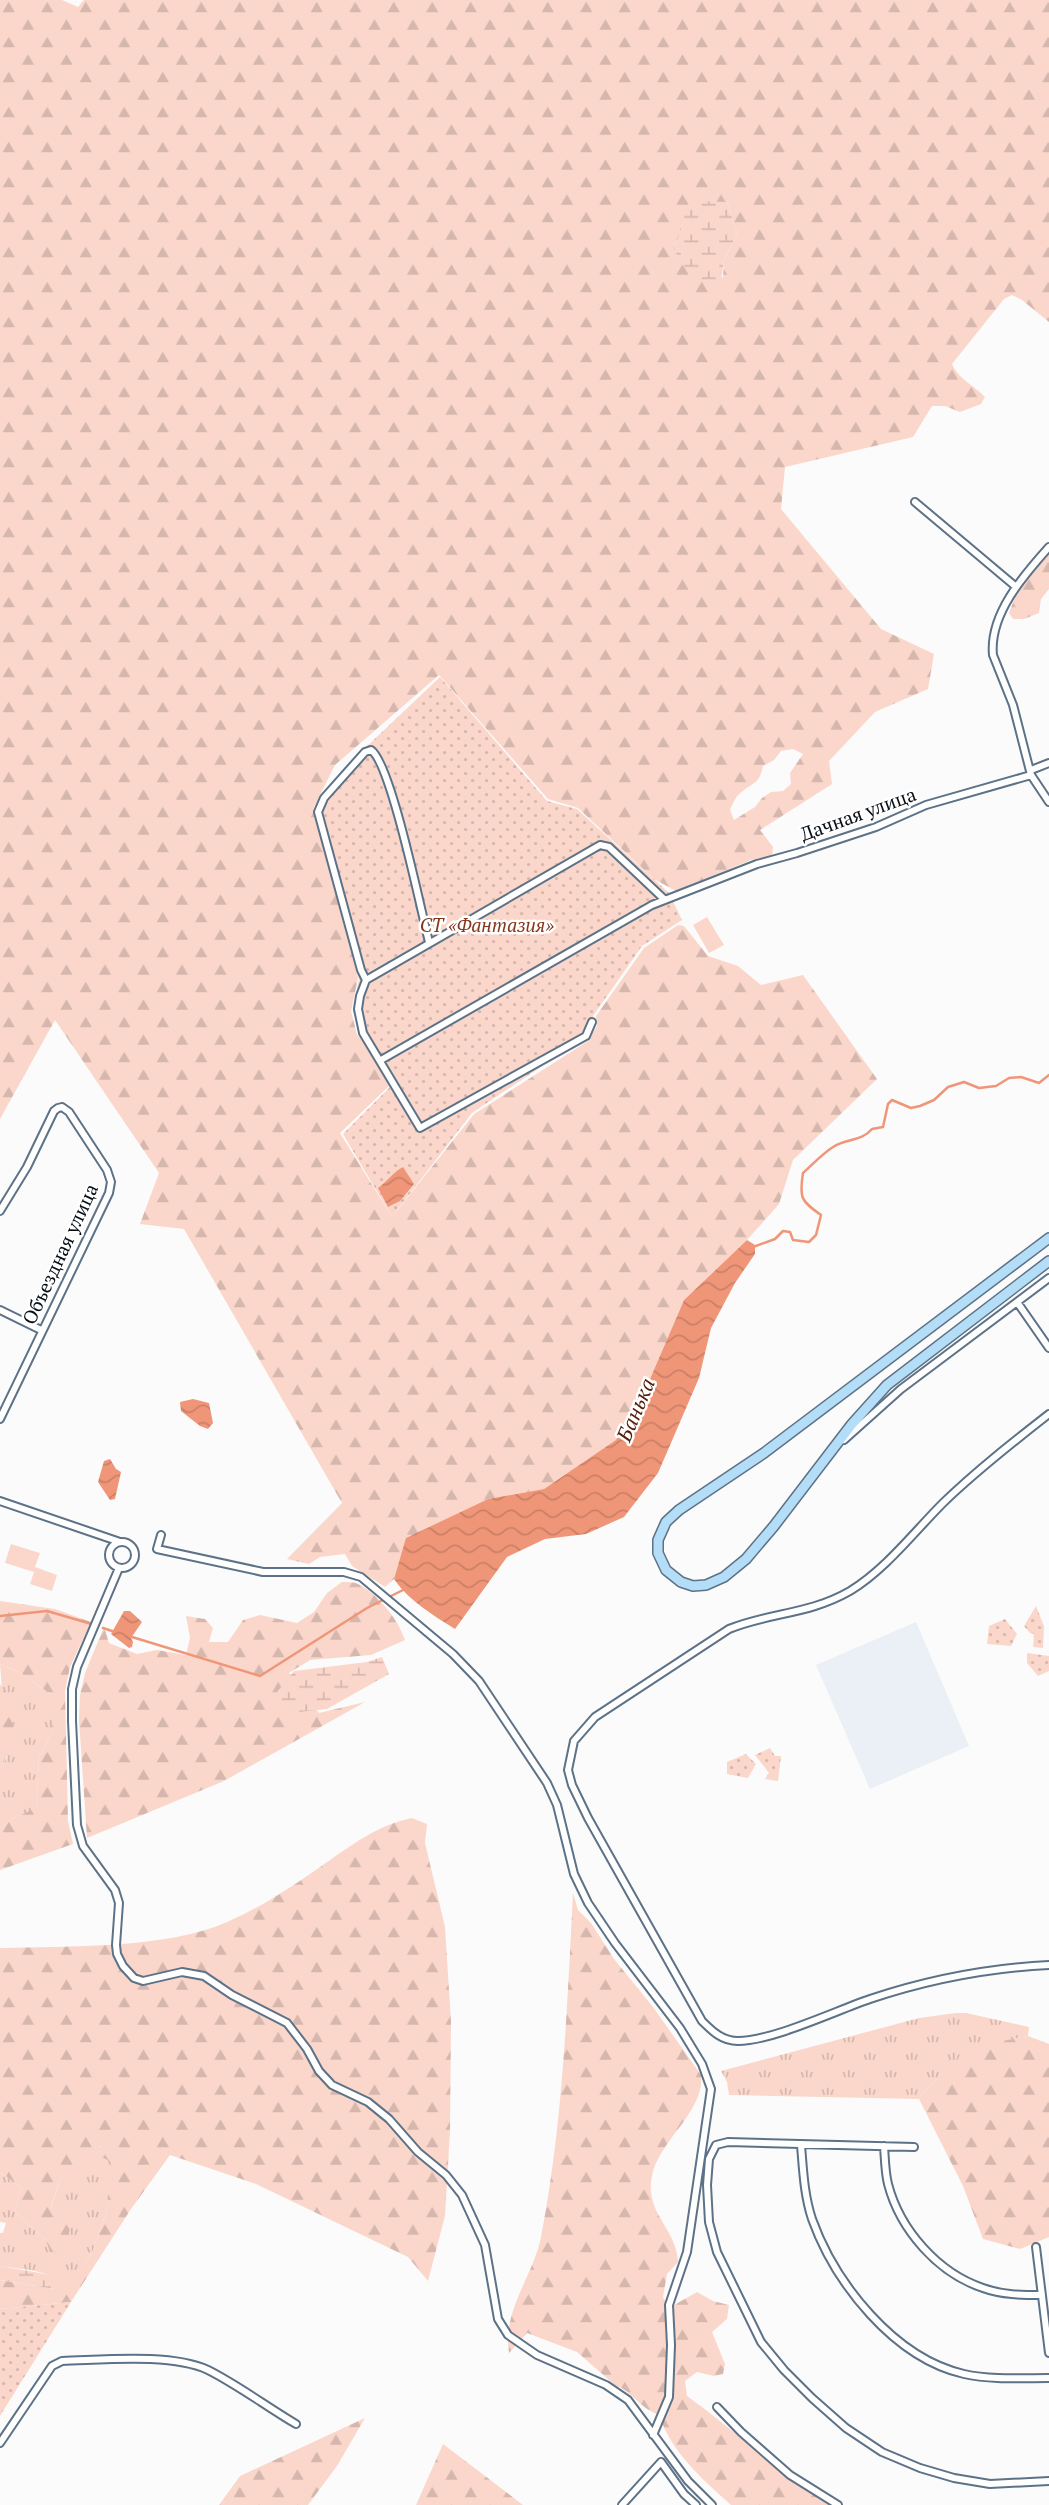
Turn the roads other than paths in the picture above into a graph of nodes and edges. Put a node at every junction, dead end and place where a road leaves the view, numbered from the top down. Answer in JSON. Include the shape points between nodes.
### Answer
{"nodes":[{"id":1,"x":915,"y":502,"type":"dead end"},
{"id":2,"x":1049,"y":547,"type":"edge"},
{"id":3,"x":1014,"y":586,"type":"junction"},
{"id":4,"x":1049,"y":763,"type":"edge"},
{"id":5,"x":1031,"y":772,"type":"junction"},
{"id":6,"x":1049,"y":802,"type":"edge"},
{"id":7,"x":666,"y":900,"type":"junction"},
{"id":8,"x":429,"y":943,"type":"junction"},
{"id":9,"x":366,"y":980,"type":"junction"},
{"id":10,"x":592,"y":1022,"type":"dead end"},
{"id":11,"x":381,"y":1060,"type":"junction"},
{"id":12,"x":0,"y":1211,"type":"edge"},
{"id":13,"x":1049,"y":1238,"type":"edge"},
{"id":14,"x":1049,"y":1261,"type":"edge"},
{"id":15,"x":1049,"y":1278,"type":"edge"},
{"id":16,"x":1017,"y":1302,"type":"junction"},
{"id":17,"x":0,"y":1310,"type":"edge"},
{"id":18,"x":41,"y":1330,"type":"junction"},
{"id":19,"x":1049,"y":1348,"type":"edge"},
{"id":20,"x":2,"y":1410,"type":"edge"},
{"id":21,"x":1049,"y":1414,"type":"edge"},
{"id":22,"x":0,"y":1419,"type":"edge"},
{"id":23,"x":832,"y":1451,"type":"junction"},
{"id":24,"x":0,"y":1501,"type":"edge"},
{"id":25,"x":161,"y":1535,"type":"dead end"},
{"id":26,"x":120,"y":1542,"type":"junction"},
{"id":27,"x":119,"y":1568,"type":"junction"},
{"id":28,"x":1049,"y":1965,"type":"edge"},
{"id":29,"x":802,"y":2145,"type":"junction"},
{"id":30,"x":884,"y":2146,"type":"junction"},
{"id":31,"x":914,"y":2147,"type":"dead end"},
{"id":32,"x":1037,"y":2247,"type":"dead end"},
{"id":33,"x":1049,"y":2268,"type":"edge"},
{"id":34,"x":1039,"y":2270,"type":"junction"},
{"id":35,"x":1042,"y":2295,"type":"junction"},
{"id":36,"x":1049,"y":2353,"type":"edge"},
{"id":37,"x":1049,"y":2378,"type":"edge"},
{"id":38,"x":717,"y":2407,"type":"dead end"},
{"id":39,"x":296,"y":2424,"type":"dead end"},
{"id":40,"x":653,"y":2435,"type":"junction"},
{"id":41,"x":0,"y":2442,"type":"edge"},
{"id":42,"x":1049,"y":2481,"type":"edge"},
{"id":43,"x":622,"y":2505,"type":"edge"},
{"id":44,"x":696,"y":2505,"type":"edge"},
{"id":45,"x":712,"y":2505,"type":"edge"},
{"id":46,"x":838,"y":2505,"type":"edge"}],
"edges":[{"from":1,"to":3,"type":"street"},
{"from":2,"to":3,"type":"street"},
{"from":3,"to":5,"type":"street","via":[[992,646]]},
{"from":4,"to":5,"type":"street","name":"Дачная улица"},
{"from":5,"to":6,"type":"street"},
{"from":5,"to":7,"type":"street","name":"Дачная улица","via":[[757,863]]},
{"from":7,"to":8,"type":"street","via":[[609,846],[600,845]]},
{"from":7,"to":11,"type":"street","name":"Дачная улица"},
{"from":8,"to":9,"type":"street"},
{"from":8,"to":9,"type":"street","via":[[389,785],[371,750],[324,798],[318,812]]},
{"from":9,"to":11,"type":"street","via":[[359,1020]]},
{"from":10,"to":11,"type":"street","via":[[586,1035],[424,1127],[417,1125]]},
{"from":12,"to":18,"type":"street","name":"Объездная улица","via":[[54,1111],[65,1109],[111,1182]]},
{"from":13,"to":23,"type":"street","via":[[764,1453],[679,1510],[659,1540],[666,1570],[693,1586],[724,1577],[767,1535]]},
{"from":14,"to":23,"type":"street","via":[[887,1385]]},
{"from":15,"to":16,"type":"street"},
{"from":16,"to":19,"type":"street"},
{"from":16,"to":23,"type":"street","via":[[901,1389]]},
{"from":17,"to":18,"type":"street"},
{"from":18,"to":20,"type":"street","name":"Объездная улица"},
{"from":20,"to":22,"type":"street","name":"Объездная улица"},
{"from":21,"to":28,"type":"street","via":[[945,1502],[853,1589],[822,1605],[729,1629],[596,1717],[574,1741],[568,1770],[577,1798],[631,1896],[702,2021],[714,2034],[734,2041],[757,2040],[873,1998],[937,1982]]},
{"from":24,"to":26,"type":"street"},
{"from":25,"to":40,"type":"street","via":[[157,1549],[263,1572],[344,1572],[361,1577],[453,1654],[479,1681],[547,1783],[588,1903],[702,2064],[711,2089],[687,2252],[669,2305],[669,2397]]},
{"from":26,"to":27,"type":"street","via":[[110,1549],[109,1557]]},
{"from":26,"to":27,"type":"street","via":[[131,1546],[135,1556],[130,1566]]},
{"from":27,"to":40,"type":"street","via":[[77,1668],[72,1721],[78,1825],[83,1846],[115,1890],[119,1903],[116,1945],[123,1966],[143,1981],[182,1972],[204,1976],[287,2023],[332,2085],[368,2102],[389,2119],[462,2196],[485,2245],[498,2319],[508,2335],[537,2355],[606,2385],[628,2400]]},
{"from":29,"to":30,"type":"street"},
{"from":29,"to":37,"type":"street","via":[[811,2216],[827,2254],[852,2294],[882,2326],[908,2347],[962,2374]]},
{"from":29,"to":42,"type":"street","via":[[721,2143],[709,2159],[709,2222],[717,2252],[761,2342],[812,2398],[882,2452],[954,2478],[990,2484]]},
{"from":30,"to":31,"type":"street"},
{"from":30,"to":35,"type":"street","via":[[887,2182],[896,2207],[930,2255],[981,2288]]},
{"from":32,"to":34,"type":"street"},
{"from":33,"to":34,"type":"street"},
{"from":34,"to":35,"type":"street"},
{"from":35,"to":36,"type":"street"},
{"from":38,"to":46,"type":"street","via":[[790,2475]]},
{"from":39,"to":41,"type":"street","via":[[206,2370],[180,2362],[62,2361],[52,2366]]},
{"from":40,"to":45,"type":"street"},
{"from":43,"to":44,"type":"street","via":[[661,2462]]}]}
